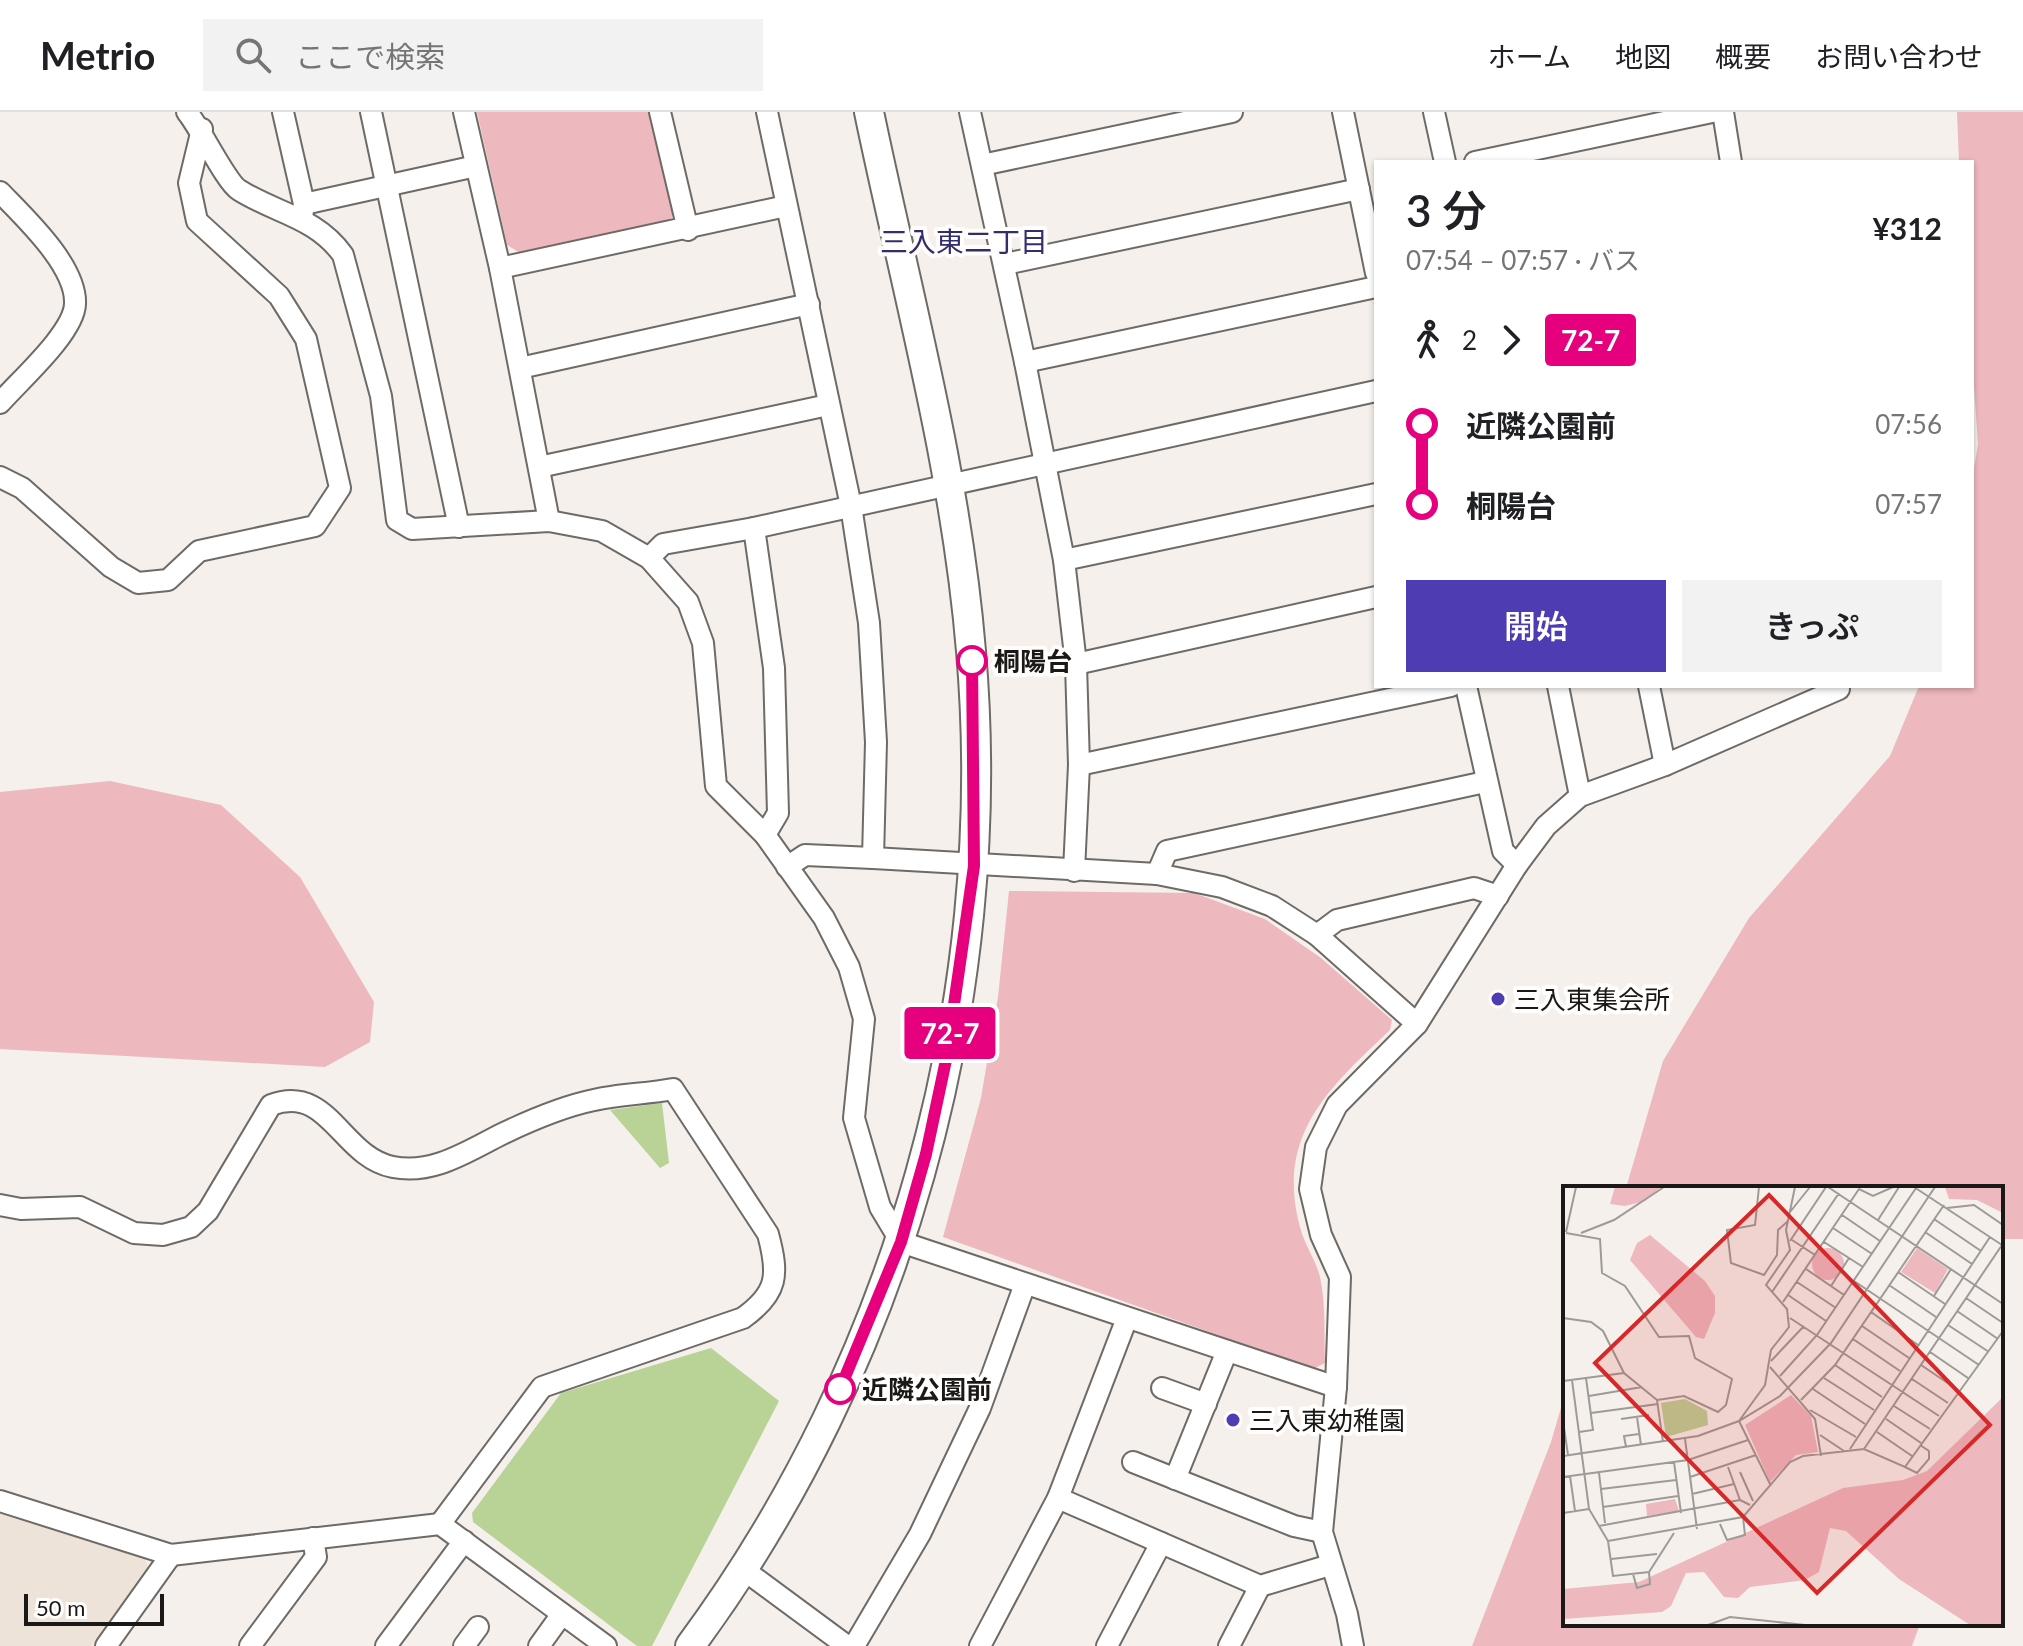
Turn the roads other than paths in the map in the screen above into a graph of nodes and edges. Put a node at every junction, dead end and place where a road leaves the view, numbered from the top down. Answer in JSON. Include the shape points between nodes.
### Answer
{"nodes":[{"id":1,"x":187,"y":112,"type":"edge"},
{"id":2,"x":283,"y":112,"type":"edge"},
{"id":3,"x":371,"y":112,"type":"edge"},
{"id":4,"x":464,"y":112,"type":"edge"},
{"id":5,"x":660,"y":112,"type":"edge"},
{"id":6,"x":767,"y":112,"type":"edge"},
{"id":7,"x":869,"y":112,"type":"edge"},
{"id":8,"x":970,"y":112,"type":"edge"},
{"id":9,"x":1232,"y":112,"type":"edge"},
{"id":10,"x":1343,"y":112,"type":"edge"},
{"id":11,"x":1434,"y":112,"type":"edge"},
{"id":12,"x":1712,"y":112,"type":"edge"},
{"id":13,"x":1723,"y":112,"type":"edge"},
{"id":14,"x":202,"y":129,"type":"junction"},
{"id":15,"x":1445,"y":160,"type":"edge"},
{"id":16,"x":1484,"y":160,"type":"edge"},
{"id":17,"x":1731,"y":160,"type":"edge"},
{"id":18,"x":982,"y":165,"type":"junction"},
{"id":19,"x":476,"y":166,"type":"junction"},
{"id":20,"x":387,"y":183,"type":"junction"},
{"id":21,"x":1359,"y":189,"type":"junction"},
{"id":22,"x":0,"y":192,"type":"edge"},
{"id":23,"x":786,"y":206,"type":"junction"},
{"id":24,"x":303,"y":211,"type":"junction"},
{"id":25,"x":688,"y":230,"type":"junction"},
{"id":26,"x":1374,"y":263,"type":"edge"},
{"id":27,"x":1005,"y":264,"type":"junction"},
{"id":28,"x":500,"y":268,"type":"junction"},
{"id":29,"x":1374,"y":287,"type":"edge"},
{"id":30,"x":809,"y":304,"type":"junction"},
{"id":31,"x":1025,"y":362,"type":"junction"},
{"id":32,"x":520,"y":368,"type":"junction"},
{"id":33,"x":1374,"y":391,"type":"edge"},
{"id":34,"x":0,"y":403,"type":"edge"},
{"id":35,"x":828,"y":405,"type":"junction"},
{"id":36,"x":1045,"y":462,"type":"junction"},
{"id":37,"x":539,"y":467,"type":"junction"},
{"id":38,"x":0,"y":477,"type":"edge"},
{"id":39,"x":948,"y":483,"type":"junction"},
{"id":40,"x":1374,"y":494,"type":"edge"},
{"id":41,"x":851,"y":506,"type":"junction"},
{"id":42,"x":549,"y":521,"type":"junction"},
{"id":43,"x":459,"y":527,"type":"junction"},
{"id":44,"x":754,"y":528,"type":"junction"},
{"id":45,"x":649,"y":558,"type":"junction"},
{"id":46,"x":1064,"y":560,"type":"junction"},
{"id":47,"x":1374,"y":597,"type":"edge"},
{"id":48,"x":1076,"y":664,"type":"junction"},
{"id":49,"x":1442,"y":688,"type":"edge"},
{"id":50,"x":1466,"y":688,"type":"edge"},
{"id":51,"x":1558,"y":688,"type":"edge"},
{"id":52,"x":1649,"y":688,"type":"edge"},
{"id":53,"x":1840,"y":688,"type":"edge"},
{"id":54,"x":1079,"y":765,"type":"junction"},
{"id":55,"x":1665,"y":765,"type":"junction"},
{"id":56,"x":1485,"y":782,"type":"junction"},
{"id":57,"x":1580,"y":796,"type":"junction"},
{"id":58,"x":765,"y":835,"type":"junction"},
{"id":59,"x":873,"y":858,"type":"junction"},
{"id":60,"x":1517,"y":865,"type":"junction"},
{"id":61,"x":974,"y":866,"type":"junction"},
{"id":62,"x":787,"y":867,"type":"junction"},
{"id":63,"x":1074,"y":871,"type":"junction"},
{"id":64,"x":1157,"y":874,"type":"junction"},
{"id":65,"x":1498,"y":896,"type":"junction"},
{"id":66,"x":1317,"y":935,"type":"junction"},
{"id":67,"x":1417,"y":1024,"type":"junction"},
{"id":68,"x":0,"y":1205,"type":"edge"},
{"id":69,"x":901,"y":1242,"type":"junction"},
{"id":70,"x":1025,"y":1284,"type":"junction"},
{"id":71,"x":1127,"y":1318,"type":"junction"},
{"id":72,"x":1227,"y":1351,"type":"junction"},
{"id":73,"x":1336,"y":1387,"type":"junction"},
{"id":74,"x":1162,"y":1388,"type":"dead end"},
{"id":75,"x":1206,"y":1404,"type":"junction"},
{"id":76,"x":1133,"y":1462,"type":"dead end"},
{"id":77,"x":1175,"y":1479,"type":"junction"},
{"id":78,"x":1058,"y":1498,"type":"junction"},
{"id":79,"x":0,"y":1501,"type":"edge"},
{"id":80,"x":440,"y":1524,"type":"junction"},
{"id":81,"x":1322,"y":1532,"type":"junction"},
{"id":82,"x":313,"y":1538,"type":"junction"},
{"id":83,"x":464,"y":1541,"type":"junction"},
{"id":84,"x":1161,"y":1543,"type":"junction"},
{"id":85,"x":171,"y":1555,"type":"junction"},
{"id":86,"x":1330,"y":1565,"type":"junction"},
{"id":87,"x":744,"y":1570,"type":"junction"},
{"id":88,"x":1260,"y":1586,"type":"junction"},
{"id":89,"x":562,"y":1614,"type":"junction"},
{"id":90,"x":478,"y":1627,"type":"dead end"},
{"id":91,"x":106,"y":1646,"type":"edge"},
{"id":92,"x":250,"y":1646,"type":"edge"},
{"id":93,"x":386,"y":1646,"type":"edge"},
{"id":94,"x":464,"y":1646,"type":"edge"},
{"id":95,"x":539,"y":1646,"type":"edge"},
{"id":96,"x":606,"y":1646,"type":"edge"},
{"id":97,"x":690,"y":1646,"type":"edge"},
{"id":98,"x":847,"y":1646,"type":"edge"},
{"id":99,"x":854,"y":1646,"type":"edge"},
{"id":100,"x":980,"y":1646,"type":"edge"},
{"id":101,"x":1107,"y":1646,"type":"edge"},
{"id":102,"x":1229,"y":1646,"type":"edge"},
{"id":103,"x":1353,"y":1646,"type":"edge"}],
"edges":[{"from":1,"to":14,"type":"street"},
{"from":2,"to":24,"type":"street"},
{"from":3,"to":20,"type":"street"},
{"from":4,"to":19,"type":"street"},
{"from":5,"to":25,"type":"street"},
{"from":6,"to":23,"type":"street"},
{"from":7,"to":39,"type":"street"},
{"from":8,"to":18,"type":"street"},
{"from":9,"to":18,"type":"street"},
{"from":10,"to":21,"type":"street"},
{"from":11,"to":15,"type":"street"},
{"from":12,"to":16,"type":"street"},
{"from":13,"to":17,"type":"street"},
{"from":14,"to":24,"type":"street","via":[[235,188]]},
{"from":14,"to":38,"type":"street","via":[[189,183],[197,221],[279,296],[306,339],[340,488],[315,526],[199,551],[168,580],[138,583],[111,567],[22,488]]},
{"from":18,"to":27,"type":"street"},
{"from":19,"to":20,"type":"street"},
{"from":19,"to":28,"type":"street"},
{"from":20,"to":24,"type":"street"},
{"from":20,"to":43,"type":"street"},
{"from":21,"to":26,"type":"street"},
{"from":21,"to":27,"type":"street"},
{"from":22,"to":34,"type":"street","via":[[45,237],[75,304],[63,332]]},
{"from":23,"to":25,"type":"street"},
{"from":23,"to":30,"type":"street"},
{"from":24,"to":43,"type":"street","via":[[343,255],[381,396],[397,520],[412,529]]},
{"from":25,"to":28,"type":"street"},
{"from":27,"to":31,"type":"street"},
{"from":28,"to":32,"type":"street"},
{"from":29,"to":31,"type":"street"},
{"from":30,"to":32,"type":"street"},
{"from":30,"to":35,"type":"street"},
{"from":31,"to":36,"type":"street"},
{"from":32,"to":37,"type":"street"},
{"from":33,"to":36,"type":"street"},
{"from":35,"to":37,"type":"street"},
{"from":35,"to":41,"type":"street"},
{"from":36,"to":39,"type":"street"},
{"from":36,"to":46,"type":"street"},
{"from":37,"to":42,"type":"street"},
{"from":39,"to":41,"type":"street"},
{"from":39,"to":61,"type":"street","via":[[971,650]]},
{"from":40,"to":46,"type":"street"},
{"from":41,"to":44,"type":"street"},
{"from":41,"to":59,"type":"street","via":[[870,638],[876,742]]},
{"from":42,"to":43,"type":"street"},
{"from":42,"to":45,"type":"street","via":[[602,531]]},
{"from":44,"to":45,"type":"street","via":[[663,544]]},
{"from":44,"to":58,"type":"street","via":[[774,668],[778,813]]},
{"from":45,"to":58,"type":"street","via":[[688,602],[703,643],[716,786]]},
{"from":46,"to":48,"type":"street"},
{"from":47,"to":48,"type":"street"},
{"from":48,"to":54,"type":"street"},
{"from":49,"to":54,"type":"street"},
{"from":50,"to":56,"type":"street"},
{"from":51,"to":57,"type":"street"},
{"from":52,"to":55,"type":"street"},
{"from":53,"to":55,"type":"street"},
{"from":54,"to":63,"type":"street"},
{"from":55,"to":57,"type":"street"},
{"from":56,"to":60,"type":"street","via":[[1503,851]]},
{"from":56,"to":64,"type":"street","via":[[1167,851]]},
{"from":57,"to":60,"type":"street","via":[[1546,826]]},
{"from":58,"to":62,"type":"street"},
{"from":59,"to":61,"type":"street"},
{"from":59,"to":62,"type":"street","via":[[805,855]]},
{"from":60,"to":65,"type":"street"},
{"from":61,"to":63,"type":"street"},
{"from":61,"to":69,"type":"street","via":[[946,1060]]},
{"from":62,"to":69,"type":"street","via":[[824,918],[849,967],[864,1019],[854,1118],[880,1207]]},
{"from":63,"to":64,"type":"street"},
{"from":64,"to":66,"type":"street","via":[[1272,906]]},
{"from":65,"to":66,"type":"street","via":[[1474,888],[1337,920]]},
{"from":65,"to":67,"type":"street"},
{"from":66,"to":67,"type":"street"},
{"from":67,"to":73,"type":"street","via":[[1337,1105],[1316,1147],[1310,1189],[1321,1235],[1340,1277]]},
{"from":68,"to":80,"type":"street","via":[[80,1207],[134,1233],[163,1235],[191,1227],[208,1211],[271,1105],[288,1099],[311,1103],[366,1157],[392,1167],[419,1169],[470,1154],[502,1134],[594,1100],[673,1089],[768,1234],[774,1285],[767,1301],[743,1318],[542,1387]]},
{"from":69,"to":70,"type":"street"},
{"from":69,"to":87,"type":"street","via":[[829,1416]]},
{"from":70,"to":71,"type":"street"},
{"from":70,"to":99,"type":"street","via":[[980,1408],[920,1534]]},
{"from":71,"to":72,"type":"street"},
{"from":71,"to":78,"type":"street"},
{"from":72,"to":73,"type":"street"},
{"from":72,"to":75,"type":"street"},
{"from":73,"to":81,"type":"street"},
{"from":74,"to":75,"type":"street"},
{"from":75,"to":77,"type":"street"},
{"from":76,"to":77,"type":"street"},
{"from":77,"to":81,"type":"street"},
{"from":78,"to":84,"type":"street"},
{"from":78,"to":100,"type":"street"},
{"from":79,"to":85,"type":"street"},
{"from":80,"to":82,"type":"street"},
{"from":80,"to":83,"type":"street"},
{"from":81,"to":86,"type":"street"},
{"from":82,"to":85,"type":"street"},
{"from":82,"to":92,"type":"street","via":[[316,1557]]},
{"from":83,"to":89,"type":"street"},
{"from":83,"to":93,"type":"street"},
{"from":84,"to":88,"type":"street"},
{"from":84,"to":101,"type":"street"},
{"from":85,"to":91,"type":"street"},
{"from":86,"to":88,"type":"street"},
{"from":86,"to":103,"type":"street"},
{"from":87,"to":97,"type":"street"},
{"from":87,"to":98,"type":"street"},
{"from":88,"to":102,"type":"street"},
{"from":89,"to":95,"type":"street"},
{"from":89,"to":96,"type":"street"},
{"from":90,"to":94,"type":"street"}]}
